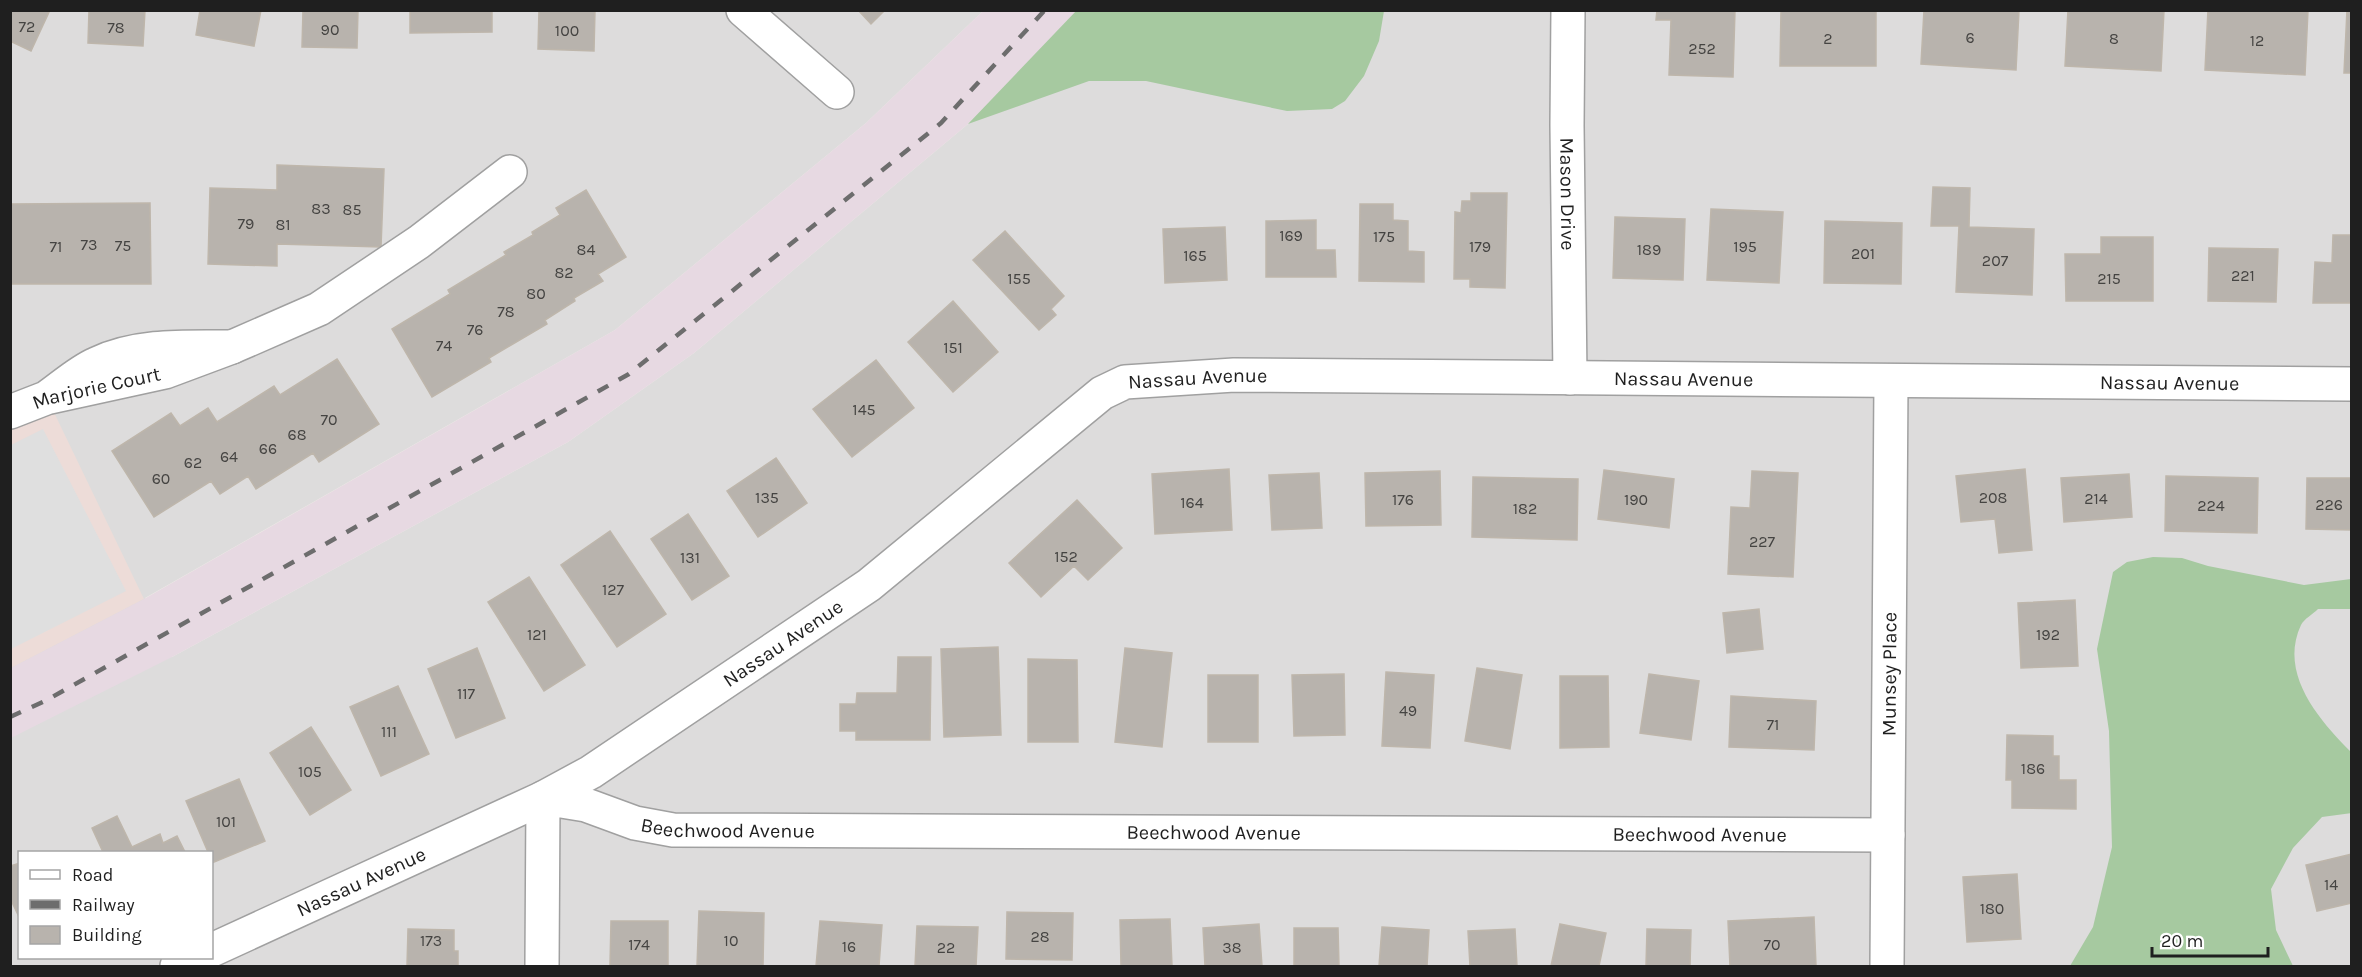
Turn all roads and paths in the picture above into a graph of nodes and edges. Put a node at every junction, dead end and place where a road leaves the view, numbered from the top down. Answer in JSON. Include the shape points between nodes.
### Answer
{"nodes":[{"id":1,"x":743,"y":10,"type":"edge"},
{"id":2,"x":1568,"y":10,"type":"edge"},
{"id":3,"x":837,"y":92,"type":"dead end"},
{"id":4,"x":510,"y":172,"type":"dead end"},
{"id":5,"x":1570,"y":378,"type":"junction"},
{"id":6,"x":1891,"y":381,"type":"junction"},
{"id":7,"x":2352,"y":384,"type":"edge"},
{"id":8,"x":10,"y":395,"type":"edge"},
{"id":9,"x":46,"y":398,"type":"junction"},
{"id":10,"x":10,"y":412,"type":"edge"},
{"id":11,"x":543,"y":798,"type":"junction"},
{"id":12,"x":1888,"y":835,"type":"junction"},
{"id":13,"x":213,"y":950,"type":"edge"},
{"id":14,"x":192,"y":959,"type":"edge"},
{"id":15,"x":177,"y":966,"type":"edge"},
{"id":16,"x":542,"y":966,"type":"edge"},
{"id":17,"x":1887,"y":966,"type":"edge"}],
"edges":[{"from":1,"to":3,"type":"street"},
{"from":2,"to":5,"type":"street","name":"Mason Drive"},
{"from":4,"to":9,"type":"street","name":"Marjorie Court","via":[[419,242],[319,309],[165,372]]},
{"from":5,"to":6,"type":"street","name":"Nassau Avenue"},
{"from":5,"to":11,"type":"street","name":"Nassau Avenue","via":[[1234,375],[1125,382],[1102,393],[869,585],[591,772]]},
{"from":6,"to":7,"type":"street","name":"Nassau Avenue"},
{"from":6,"to":12,"type":"street","name":"Munsey Place"},
{"from":8,"to":9,"type":"street"},
{"from":9,"to":10,"type":"street"},
{"from":11,"to":12,"type":"street","name":"Beechwood Avenue","via":[[586,805],[635,823],[673,830]]},
{"from":11,"to":13,"type":"street","name":"Nassau Avenue"},
{"from":11,"to":16,"type":"street"},
{"from":12,"to":17,"type":"street","name":"Munsey Place"},
{"from":14,"to":15,"type":"street"}]}
